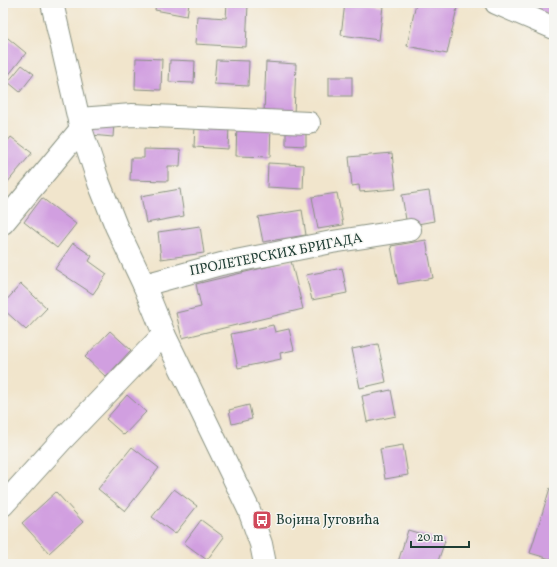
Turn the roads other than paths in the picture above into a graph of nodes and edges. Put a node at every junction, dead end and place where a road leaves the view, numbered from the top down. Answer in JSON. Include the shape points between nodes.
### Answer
{"nodes":[{"id":1,"x":52,"y":3,"type":"edge"},
{"id":2,"x":496,"y":3,"type":"edge"},
{"id":3,"x":554,"y":28,"type":"edge"},
{"id":4,"x":309,"y":123,"type":"dead end"},
{"id":5,"x":80,"y":124,"type":"junction"},
{"id":6,"x":3,"y":223,"type":"edge"},
{"id":7,"x":410,"y":230,"type":"dead end"},
{"id":8,"x":144,"y":285,"type":"junction"},
{"id":9,"x":164,"y":334,"type":"junction"},
{"id":10,"x":3,"y":505,"type":"edge"},
{"id":11,"x":265,"y":564,"type":"edge"}],
"edges":[{"from":1,"to":5,"type":"street"},
{"from":2,"to":3,"type":"street"},
{"from":4,"to":5,"type":"street","via":[[132,115]]},
{"from":5,"to":6,"type":"street"},
{"from":5,"to":8,"type":"street","via":[[116,226]]},
{"from":7,"to":8,"type":"street","name":"ПРОЛЕТЕРСКИХ БРИГАДА","via":[[221,264]]},
{"from":8,"to":9,"type":"street"},
{"from":9,"to":10,"type":"street"},
{"from":9,"to":11,"type":"street","via":[[249,510]]}]}
